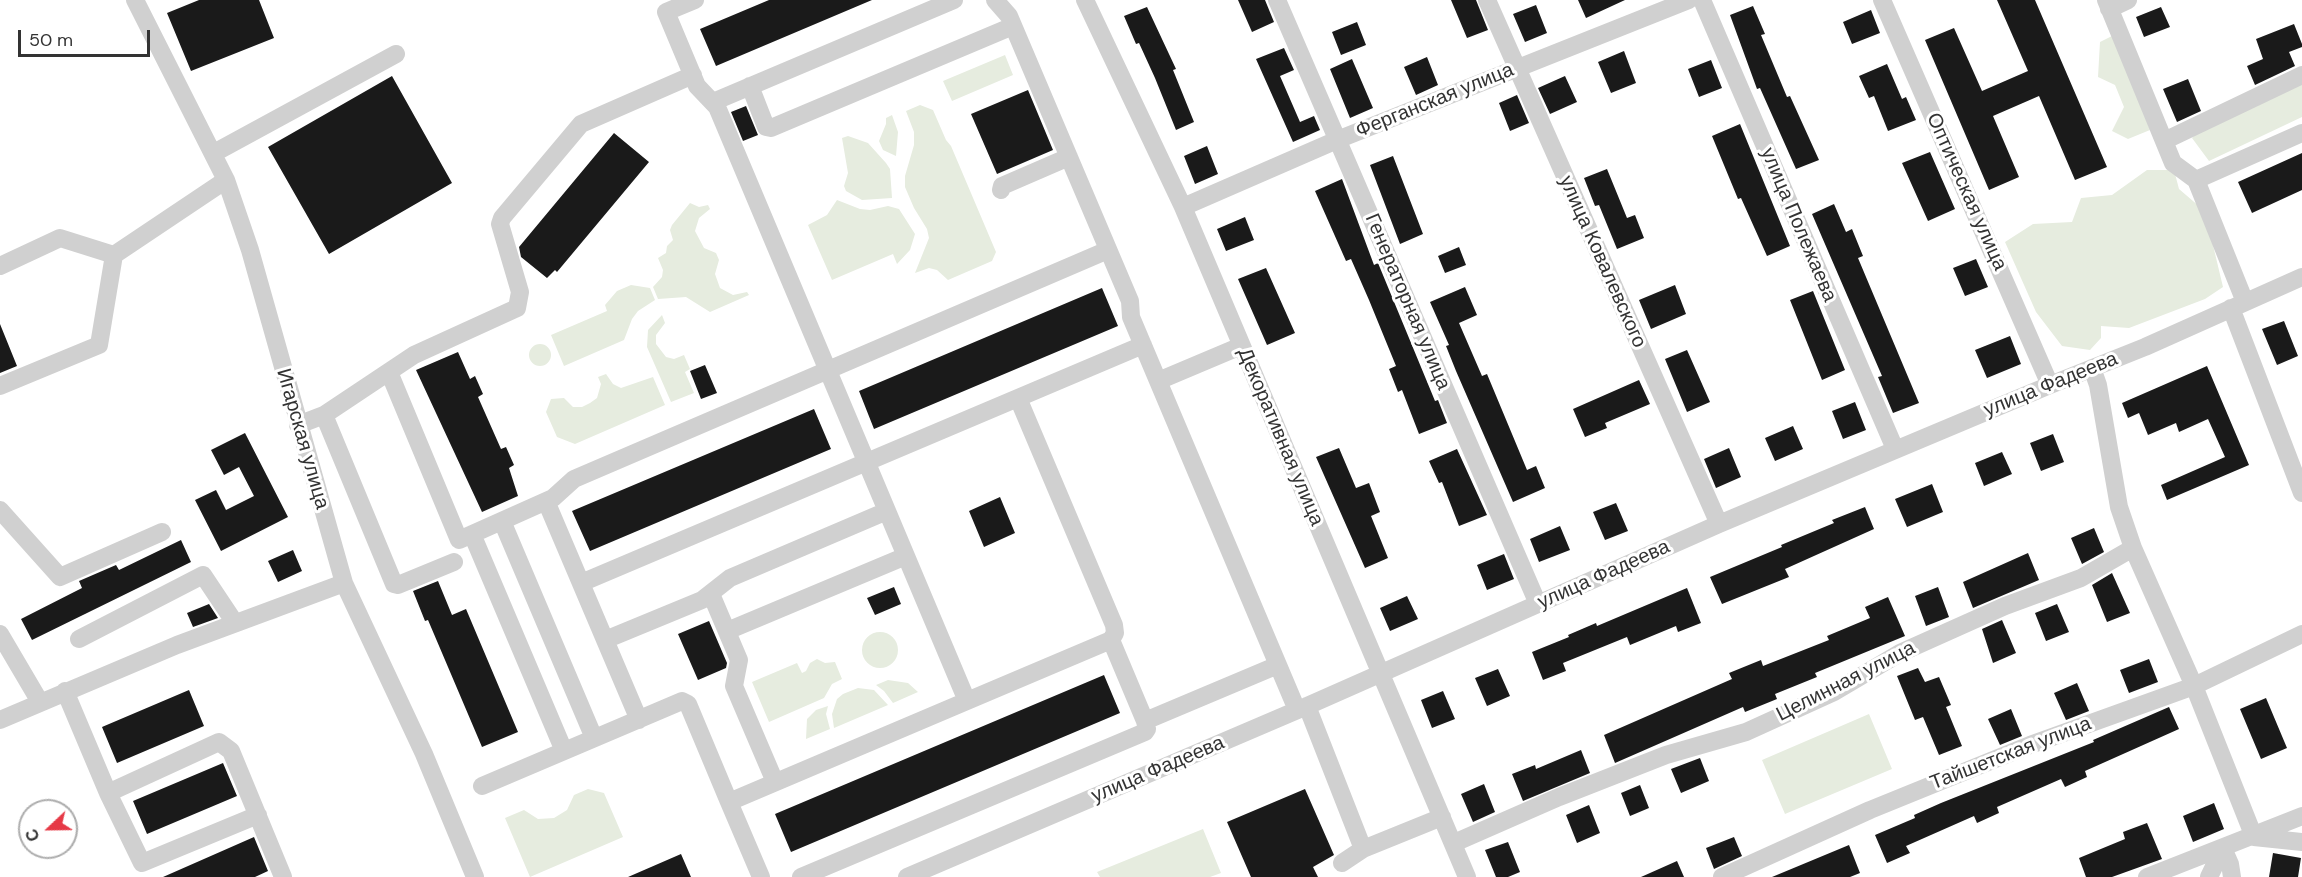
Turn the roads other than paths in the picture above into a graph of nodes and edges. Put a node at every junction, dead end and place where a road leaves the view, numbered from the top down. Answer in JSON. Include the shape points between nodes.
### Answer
{"nodes":[{"id":1,"x":135,"y":0,"type":"edge"},
{"id":2,"x":695,"y":0,"type":"edge"},
{"id":3,"x":954,"y":0,"type":"edge"},
{"id":4,"x":995,"y":0,"type":"edge"},
{"id":5,"x":1085,"y":0,"type":"edge"},
{"id":6,"x":1277,"y":0,"type":"edge"},
{"id":7,"x":1487,"y":0,"type":"edge"},
{"id":8,"x":1689,"y":0,"type":"edge"},
{"id":9,"x":1702,"y":0,"type":"edge"},
{"id":10,"x":1882,"y":0,"type":"edge"},
{"id":11,"x":2128,"y":0,"type":"edge"},
{"id":12,"x":2108,"y":5,"type":"edge"},
{"id":13,"x":1013,"y":26,"type":"junction"},
{"id":14,"x":396,"y":54,"type":"dead end"},
{"id":15,"x":1516,"y":69,"type":"junction"},
{"id":16,"x":693,"y":75,"type":"junction"},
{"id":17,"x":2302,"y":75,"type":"edge"},
{"id":18,"x":750,"y":86,"type":"junction"},
{"id":19,"x":713,"y":102,"type":"junction"},
{"id":20,"x":2302,"y":133,"type":"edge"},
{"id":21,"x":1337,"y":140,"type":"junction"},
{"id":22,"x":2164,"y":141,"type":"junction"},
{"id":23,"x":214,"y":153,"type":"junction"},
{"id":24,"x":1069,"y":157,"type":"junction"},
{"id":25,"x":225,"y":180,"type":"junction"},
{"id":26,"x":2196,"y":180,"type":"junction"},
{"id":27,"x":1000,"y":190,"type":"dead end"},
{"id":28,"x":1183,"y":207,"type":"junction"},
{"id":29,"x":1108,"y":250,"type":"junction"},
{"id":30,"x":114,"y":255,"type":"junction"},
{"id":31,"x":0,"y":266,"type":"edge"},
{"id":32,"x":2302,"y":277,"type":"edge"},
{"id":33,"x":2238,"y":305,"type":"junction"},
{"id":34,"x":1143,"y":345,"type":"junction"},
{"id":35,"x":1241,"y":346,"type":"junction"},
{"id":36,"x":2092,"y":368,"type":"junction"},
{"id":37,"x":389,"y":372,"type":"junction"},
{"id":38,"x":828,"y":372,"type":"junction"},
{"id":39,"x":1158,"y":381,"type":"junction"},
{"id":40,"x":2050,"y":385,"type":"junction"},
{"id":41,"x":0,"y":386,"type":"edge"},
{"id":42,"x":1018,"y":398,"type":"junction"},
{"id":43,"x":324,"y":415,"type":"junction"},
{"id":44,"x":298,"y":425,"type":"junction"},
{"id":45,"x":1895,"y":449,"type":"junction"},
{"id":46,"x":866,"y":462,"type":"junction"},
{"id":47,"x":2298,"y":470,"type":"edge"},
{"id":48,"x":2302,"y":493,"type":"edge"},
{"id":49,"x":546,"y":501,"type":"junction"},
{"id":50,"x":0,"y":510,"type":"edge"},
{"id":51,"x":887,"y":511,"type":"junction"},
{"id":52,"x":502,"y":521,"type":"junction"},
{"id":53,"x":1719,"y":524,"type":"junction"},
{"id":54,"x":162,"y":532,"type":"dead end"},
{"id":55,"x":472,"y":534,"type":"junction"},
{"id":56,"x":2133,"y":548,"type":"junction"},
{"id":57,"x":906,"y":555,"type":"junction"},
{"id":58,"x":454,"y":562,"type":"dead end"},
{"id":59,"x":344,"y":583,"type":"junction"},
{"id":60,"x":581,"y":583,"type":"junction"},
{"id":61,"x":711,"y":594,"type":"junction"},
{"id":62,"x":1538,"y":604,"type":"junction"},
{"id":63,"x":235,"y":623,"type":"junction"},
{"id":64,"x":727,"y":631,"type":"junction"},
{"id":65,"x":0,"y":634,"type":"edge"},
{"id":66,"x":2302,"y":634,"type":"edge"},
{"id":67,"x":79,"y":639,"type":"dead end"},
{"id":68,"x":605,"y":640,"type":"junction"},
{"id":69,"x":1111,"y":640,"type":"junction"},
{"id":70,"x":1278,"y":665,"type":"junction"},
{"id":71,"x":1379,"y":673,"type":"junction"},
{"id":72,"x":2194,"y":686,"type":"junction"},
{"id":73,"x":65,"y":691,"type":"junction"},
{"id":74,"x":967,"y":701,"type":"junction"},
{"id":75,"x":40,"y":702,"type":"junction"},
{"id":76,"x":1302,"y":708,"type":"junction"},
{"id":77,"x":0,"y":720,"type":"edge"},
{"id":78,"x":639,"y":720,"type":"junction"},
{"id":79,"x":1145,"y":721,"type":"junction"},
{"id":80,"x":594,"y":738,"type":"junction"},
{"id":81,"x":564,"y":751,"type":"junction"},
{"id":82,"x":775,"y":782,"type":"junction"},
{"id":83,"x":482,"y":786,"type":"dead end"},
{"id":84,"x":108,"y":793,"type":"junction"},
{"id":85,"x":729,"y":801,"type":"junction"},
{"id":86,"x":258,"y":814,"type":"junction"},
{"id":87,"x":2302,"y":816,"type":"edge"},
{"id":88,"x":1442,"y":817,"type":"junction"},
{"id":89,"x":2254,"y":837,"type":"junction"},
{"id":90,"x":2302,"y":842,"type":"edge"},
{"id":91,"x":1454,"y":843,"type":"junction"},
{"id":92,"x":2223,"y":848,"type":"junction"},
{"id":93,"x":1363,"y":849,"type":"junction"},
{"id":94,"x":1342,"y":863,"type":"dead end"},
{"id":95,"x":283,"y":877,"type":"edge"},
{"id":96,"x":475,"y":877,"type":"edge"},
{"id":97,"x":761,"y":877,"type":"edge"},
{"id":98,"x":801,"y":877,"type":"edge"},
{"id":99,"x":907,"y":877,"type":"edge"},
{"id":100,"x":1467,"y":877,"type":"edge"},
{"id":101,"x":1722,"y":877,"type":"edge"},
{"id":102,"x":2147,"y":877,"type":"edge"},
{"id":103,"x":2209,"y":877,"type":"edge"},
{"id":104,"x":2232,"y":877,"type":"edge"}],
"edges":[{"from":1,"to":23,"type":"street","name":"Игарская улица"},
{"from":2,"to":16,"type":"street","via":[[666,12]]},
{"from":3,"to":18,"type":"street"},
{"from":4,"to":13,"type":"street"},
{"from":5,"to":28,"type":"street","name":"Декоративная улица"},
{"from":6,"to":21,"type":"street","name":"Генераторная улица"},
{"from":7,"to":15,"type":"street","name":"улица Ковалевского"},
{"from":8,"to":15,"type":"street","name":"Ферганская улица"},
{"from":9,"to":45,"type":"street","name":"улица Полежаева"},
{"from":10,"to":40,"type":"street","name":"Оптическая улица"},
{"from":11,"to":12,"type":"street"},
{"from":12,"to":22,"type":"street"},
{"from":13,"to":18,"type":"street","via":[[771,128],[766,126]]},
{"from":13,"to":24,"type":"street"},
{"from":14,"to":23,"type":"street"},
{"from":15,"to":21,"type":"street","name":"Ферганская улица"},
{"from":15,"to":53,"type":"street","name":"улица Ковалевского"},
{"from":16,"to":19,"type":"street","via":[[700,90]]},
{"from":16,"to":37,"type":"street","via":[[581,124],[501,218],[520,292],[517,308],[414,355]]},
{"from":17,"to":22,"type":"street"},
{"from":18,"to":19,"type":"street"},
{"from":19,"to":38,"type":"street"},
{"from":20,"to":26,"type":"street"},
{"from":21,"to":28,"type":"street","name":"Ферганская улица"},
{"from":21,"to":62,"type":"street","name":"Генераторная улица"},
{"from":22,"to":26,"type":"street","via":[[2173,163]]},
{"from":23,"to":25,"type":"street","name":"Игарская улица"},
{"from":24,"to":27,"type":"street"},
{"from":24,"to":29,"type":"street"},
{"from":25,"to":30,"type":"street"},
{"from":25,"to":44,"type":"street","name":"Игарская улица","via":[[250,250]]},
{"from":26,"to":33,"type":"street"},
{"from":28,"to":35,"type":"street","name":"Декоративная улица"},
{"from":29,"to":34,"type":"street","via":[[1130,301],[1131,317]]},
{"from":29,"to":38,"type":"street"},
{"from":30,"to":31,"type":"street","via":[[60,238]]},
{"from":30,"to":41,"type":"street","via":[[99,345]]},
{"from":32,"to":33,"type":"street","name":"улица Фадеева"},
{"from":33,"to":36,"type":"street","name":"улица Фадеева"},
{"from":33,"to":47,"type":"street"},
{"from":34,"to":39,"type":"street"},
{"from":34,"to":42,"type":"street"},
{"from":35,"to":39,"type":"street"},
{"from":35,"to":71,"type":"street","name":"Декоративная улица"},
{"from":36,"to":40,"type":"street","name":"улица Фадеева"},
{"from":36,"to":56,"type":"street","via":[[2119,507]]},
{"from":37,"to":43,"type":"street"},
{"from":37,"to":55,"type":"street","via":[[459,540]]},
{"from":38,"to":46,"type":"street"},
{"from":38,"to":49,"type":"street","via":[[574,479]]},
{"from":39,"to":70,"type":"street"},
{"from":40,"to":45,"type":"street","name":"улица Фадеева"},
{"from":42,"to":46,"type":"street"},
{"from":42,"to":69,"type":"street","via":[[1114,625]]},
{"from":43,"to":44,"type":"street"},
{"from":43,"to":58,"type":"street","via":[[394,584]]},
{"from":44,"to":59,"type":"street","name":"Игарская улица"},
{"from":45,"to":53,"type":"street","name":"улица Фадеева"},
{"from":46,"to":51,"type":"street"},
{"from":46,"to":60,"type":"street"},
{"from":47,"to":48,"type":"street"},
{"from":49,"to":52,"type":"street"},
{"from":49,"to":60,"type":"street"},
{"from":50,"to":54,"type":"street","via":[[60,578]]},
{"from":51,"to":57,"type":"street"},
{"from":51,"to":61,"type":"street","via":[[730,578]]},
{"from":52,"to":55,"type":"street"},
{"from":52,"to":80,"type":"street"},
{"from":53,"to":62,"type":"street","name":"улица Фадеева"},
{"from":55,"to":81,"type":"street"},
{"from":56,"to":72,"type":"street"},
{"from":56,"to":91,"type":"street","name":"Целинная улица","via":[[2081,578],[1900,652],[1834,693],[1746,732],[1666,754]]},
{"from":57,"to":64,"type":"street"},
{"from":57,"to":74,"type":"street"},
{"from":59,"to":63,"type":"street"},
{"from":59,"to":96,"type":"street","name":"Игарская улица","via":[[424,754]]},
{"from":60,"to":68,"type":"street"},
{"from":61,"to":64,"type":"street"},
{"from":61,"to":68,"type":"street"},
{"from":62,"to":71,"type":"street","name":"улица Фадеева"},
{"from":63,"to":67,"type":"street","via":[[203,575]]},
{"from":63,"to":73,"type":"street"},
{"from":64,"to":82,"type":"street","via":[[739,660],[734,686]]},
{"from":65,"to":75,"type":"street"},
{"from":66,"to":72,"type":"street","name":"Тайшетская улица"},
{"from":68,"to":78,"type":"street"},
{"from":69,"to":74,"type":"street"},
{"from":69,"to":79,"type":"street"},
{"from":70,"to":76,"type":"street"},
{"from":70,"to":79,"type":"street"},
{"from":71,"to":76,"type":"street","name":"улица Фадеева"},
{"from":71,"to":88,"type":"street","name":"Декоративная улица"},
{"from":72,"to":89,"type":"street"},
{"from":72,"to":101,"type":"street","name":"Тайшетская улица","via":[[2019,749]]},
{"from":73,"to":75,"type":"street"},
{"from":73,"to":84,"type":"street"},
{"from":74,"to":82,"type":"street"},
{"from":75,"to":77,"type":"street"},
{"from":76,"to":93,"type":"street"},
{"from":76,"to":99,"type":"street","name":"улица Фадеева"},
{"from":78,"to":80,"type":"street"},
{"from":78,"to":85,"type":"street","via":[[686,702]]},
{"from":79,"to":98,"type":"street","via":[[1145,732]]},
{"from":80,"to":81,"type":"street"},
{"from":81,"to":83,"type":"street"},
{"from":82,"to":85,"type":"street"},
{"from":84,"to":86,"type":"street","via":[[142,863]]},
{"from":84,"to":86,"type":"street","via":[[219,742],[231,751]]},
{"from":85,"to":97,"type":"street"},
{"from":86,"to":95,"type":"street"},
{"from":87,"to":89,"type":"street"},
{"from":88,"to":91,"type":"street","name":"Декоративная улица"},
{"from":88,"to":93,"type":"street"},
{"from":89,"to":90,"type":"street"},
{"from":89,"to":92,"type":"street"},
{"from":91,"to":100,"type":"street","name":"Декоративная улица"},
{"from":92,"to":102,"type":"street"},
{"from":92,"to":103,"type":"street"},
{"from":92,"to":104,"type":"street"},
{"from":93,"to":94,"type":"street"}]}
